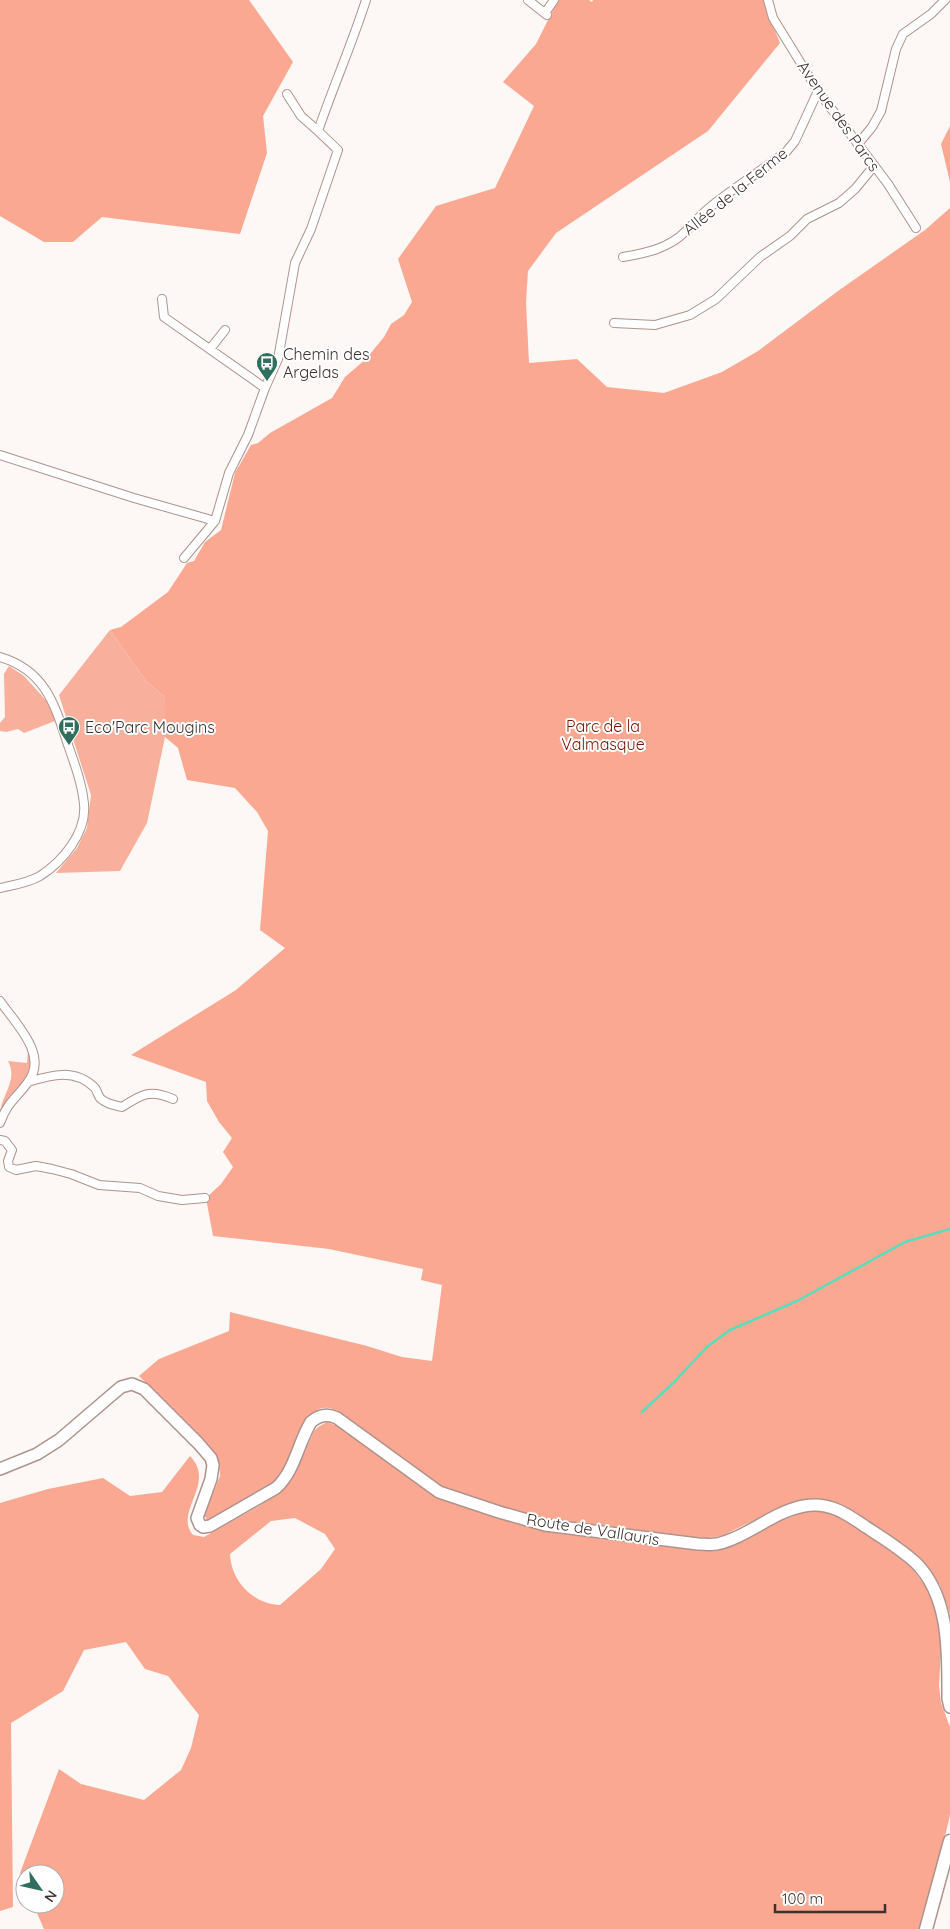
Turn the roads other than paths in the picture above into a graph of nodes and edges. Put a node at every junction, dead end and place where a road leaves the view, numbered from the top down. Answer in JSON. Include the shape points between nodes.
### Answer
{"nodes":[{"id":1,"x":366,"y":0,"type":"edge"},
{"id":2,"x":528,"y":0,"type":"edge"},
{"id":3,"x":554,"y":0,"type":"edge"},
{"id":4,"x":768,"y":0,"type":"edge"},
{"id":5,"x":945,"y":0,"type":"edge"},
{"id":6,"x":818,"y":91,"type":"junction"},
{"id":7,"x":287,"y":94,"type":"dead end"},
{"id":8,"x":318,"y":131,"type":"junction"},
{"id":9,"x":858,"y":144,"type":"junction"},
{"id":10,"x":874,"y":166,"type":"junction"},
{"id":11,"x":916,"y":228,"type":"dead end"},
{"id":12,"x":623,"y":257,"type":"dead end"},
{"id":13,"x":162,"y":299,"type":"dead end"},
{"id":14,"x":614,"y":323,"type":"dead end"},
{"id":15,"x":225,"y":330,"type":"dead end"},
{"id":16,"x":210,"y":349,"type":"junction"},
{"id":17,"x":265,"y":388,"type":"junction"},
{"id":18,"x":0,"y":455,"type":"edge"},
{"id":19,"x":214,"y":521,"type":"junction"},
{"id":20,"x":184,"y":558,"type":"dead end"},
{"id":21,"x":0,"y":657,"type":"edge"},
{"id":22,"x":0,"y":888,"type":"edge"},
{"id":23,"x":0,"y":1001,"type":"edge"},
{"id":24,"x":28,"y":1082,"type":"junction"},
{"id":25,"x":173,"y":1099,"type":"dead end"},
{"id":26,"x":0,"y":1123,"type":"edge"},
{"id":27,"x":0,"y":1140,"type":"edge"},
{"id":28,"x":205,"y":1198,"type":"dead end"},
{"id":29,"x":0,"y":1469,"type":"edge"},
{"id":30,"x":949,"y":1702,"type":"edge"},
{"id":31,"x":950,"y":1841,"type":"edge"},
{"id":32,"x":950,"y":1867,"type":"edge"},
{"id":33,"x":926,"y":1929,"type":"edge"},
{"id":34,"x":934,"y":1929,"type":"edge"}],
"edges":[{"from":1,"to":8,"type":"street"},
{"from":2,"to":3,"type":"street","via":[[546,14]]},
{"from":4,"to":6,"type":"street","name":"Avenue des Parcs","via":[[773,18]]},
{"from":5,"to":9,"type":"street","via":[[903,34],[896,49],[881,110]]},
{"from":6,"to":9,"type":"street","name":"Avenue des Parcs"},
{"from":6,"to":12,"type":"street","name":"Allée de la Ferme","via":[[795,141],[786,152],[714,204],[665,246]]},
{"from":7,"to":8,"type":"street","via":[[301,116]]},
{"from":8,"to":17,"type":"street","via":[[338,150],[311,229],[295,263],[278,359]]},
{"from":9,"to":10,"type":"street","name":"Avenue des Parcs"},
{"from":10,"to":11,"type":"street","name":"Avenue des Parcs"},
{"from":10,"to":14,"type":"street","via":[[839,203],[807,219],[716,299],[690,315],[655,325]]},
{"from":13,"to":16,"type":"street","via":[[164,317]]},
{"from":15,"to":16,"type":"street"},
{"from":16,"to":17,"type":"street"},
{"from":17,"to":19,"type":"street","via":[[229,472]]},
{"from":18,"to":19,"type":"street"},
{"from":19,"to":20,"type":"street"},
{"from":21,"to":22,"type":"street","via":[[28,670],[44,686],[55,704],[84,806],[74,841],[61,860],[22,884]]},
{"from":23,"to":24,"type":"street","via":[[33,1051],[36,1062]]},
{"from":24,"to":25,"type":"street","via":[[60,1073],[73,1076],[89,1083],[108,1104],[122,1107],[147,1093],[160,1093]]},
{"from":24,"to":26,"type":"street","via":[[11,1100]]},
{"from":27,"to":28,"type":"street","via":[[12,1150],[9,1167],[16,1170],[36,1166],[72,1174],[99,1185],[140,1188],[158,1196],[182,1200]]},
{"from":29,"to":30,"type":"main road","name":"Route de Vallauris","via":[[52,1445],[121,1387],[132,1384],[144,1389],[211,1458],[212,1479],[197,1518],[203,1527],[210,1526],[283,1482],[311,1422],[327,1415],[337,1418],[439,1492],[546,1524],[715,1544],[782,1513],[804,1506],[824,1505],[842,1510],[879,1535],[916,1563],[929,1578],[941,1604],[947,1630]]},
{"from":31,"to":33,"type":"main road"},
{"from":32,"to":34,"type":"main road"}]}
